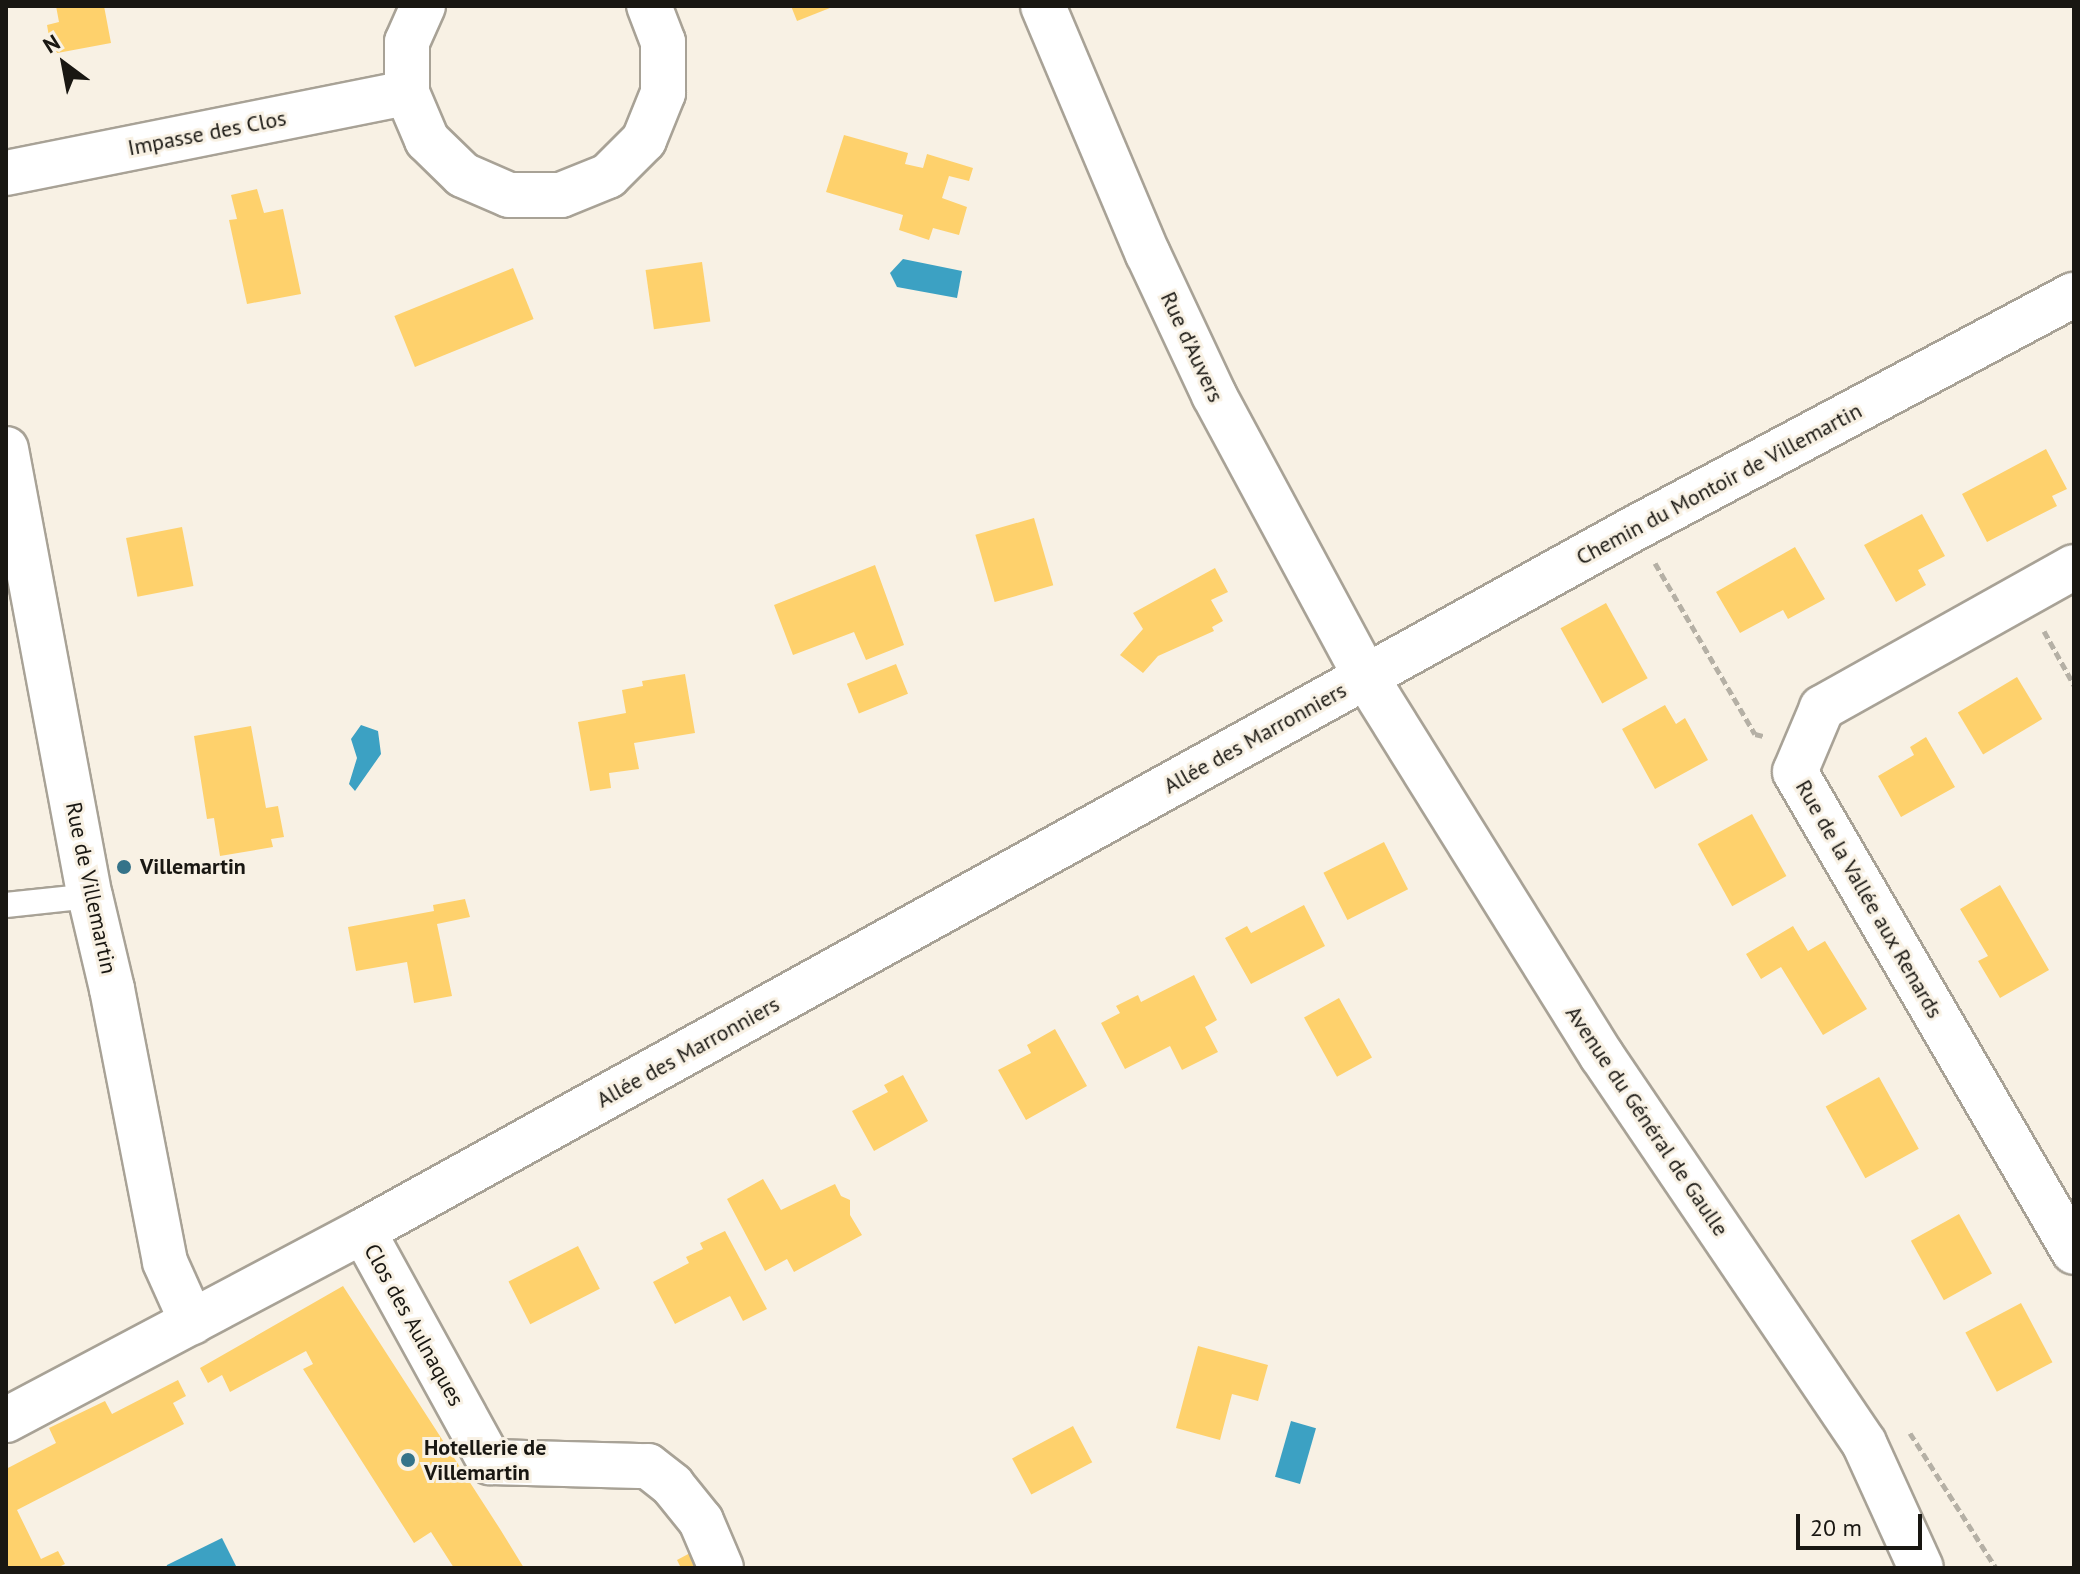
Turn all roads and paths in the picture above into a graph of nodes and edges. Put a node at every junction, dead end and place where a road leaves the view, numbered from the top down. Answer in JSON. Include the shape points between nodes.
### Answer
{"nodes":[{"id":1,"x":423,"y":6,"type":"edge"},
{"id":2,"x":649,"y":6,"type":"edge"},
{"id":3,"x":1043,"y":6,"type":"edge"},
{"id":4,"x":407,"y":93,"type":"junction"},
{"id":5,"x":6,"y":173,"type":"edge"},
{"id":6,"x":2074,"y":295,"type":"edge"},
{"id":7,"x":6,"y":449,"type":"edge"},
{"id":8,"x":1635,"y":528,"type":"junction"},
{"id":9,"x":2074,"y":567,"type":"edge"},
{"id":10,"x":2025,"y":595,"type":"junction"},
{"id":11,"x":1366,"y":677,"type":"junction"},
{"id":12,"x":2074,"y":685,"type":"edge"},
{"id":13,"x":1804,"y":750,"type":"junction"},
{"id":14,"x":90,"y":896,"type":"junction"},
{"id":15,"x":6,"y":905,"type":"edge"},
{"id":16,"x":363,"y":1231,"type":"junction"},
{"id":17,"x":2074,"y":1252,"type":"edge"},
{"id":18,"x":192,"y":1322,"type":"junction"},
{"id":19,"x":6,"y":1420,"type":"edge"},
{"id":20,"x":721,"y":1568,"type":"edge"},
{"id":21,"x":1921,"y":1568,"type":"edge"}],
"edges":[{"from":1,"to":4,"type":"street","via":[[407,42]]},
{"from":2,"to":4,"type":"street","via":[[663,42],[663,93],[644,140],[608,176],[561,195],[509,195],[463,175],[427,140]]},
{"from":3,"to":11,"type":"street","name":"Rue d'Auvers","via":[[1214,395]]},
{"from":4,"to":5,"type":"street","name":"Impasse des Clos"},
{"from":6,"to":8,"type":"street","name":"Chemin du Montoir de Villemartin"},
{"from":7,"to":14,"type":"street","name":"Rue de Villemartin"},
{"from":8,"to":11,"type":"street","name":"Chemin du Montoir de Villemartin"},
{"from":8,"to":13,"type":"path","via":[[1755,734]]},
{"from":9,"to":10,"type":"street","name":"Rue de la Vallée aux Renards"},
{"from":10,"to":12,"type":"path"},
{"from":10,"to":13,"type":"street","name":"Rue de la Vallée aux Renards","via":[[1822,708]]},
{"from":11,"to":16,"type":"street","name":"Allée des Marronniers"},
{"from":11,"to":21,"type":"street","name":"Avenue du Général de Gaulle","via":[[1602,1056],[1864,1443]]},
{"from":13,"to":17,"type":"street","name":"Rue de la Vallée aux Renards","via":[[1795,772]]},
{"from":14,"to":15,"type":"lane"},
{"from":14,"to":18,"type":"street","name":"Rue de Villemartin","via":[[165,1262]]},
{"from":16,"to":18,"type":"street","name":"Allée des Marronniers"},
{"from":16,"to":20,"type":"street","name":"Clos des Aulnaques","via":[[490,1462],[648,1466],[672,1485],[701,1521]]},
{"from":18,"to":19,"type":"street","name":"Allée des Marronniers"}]}
